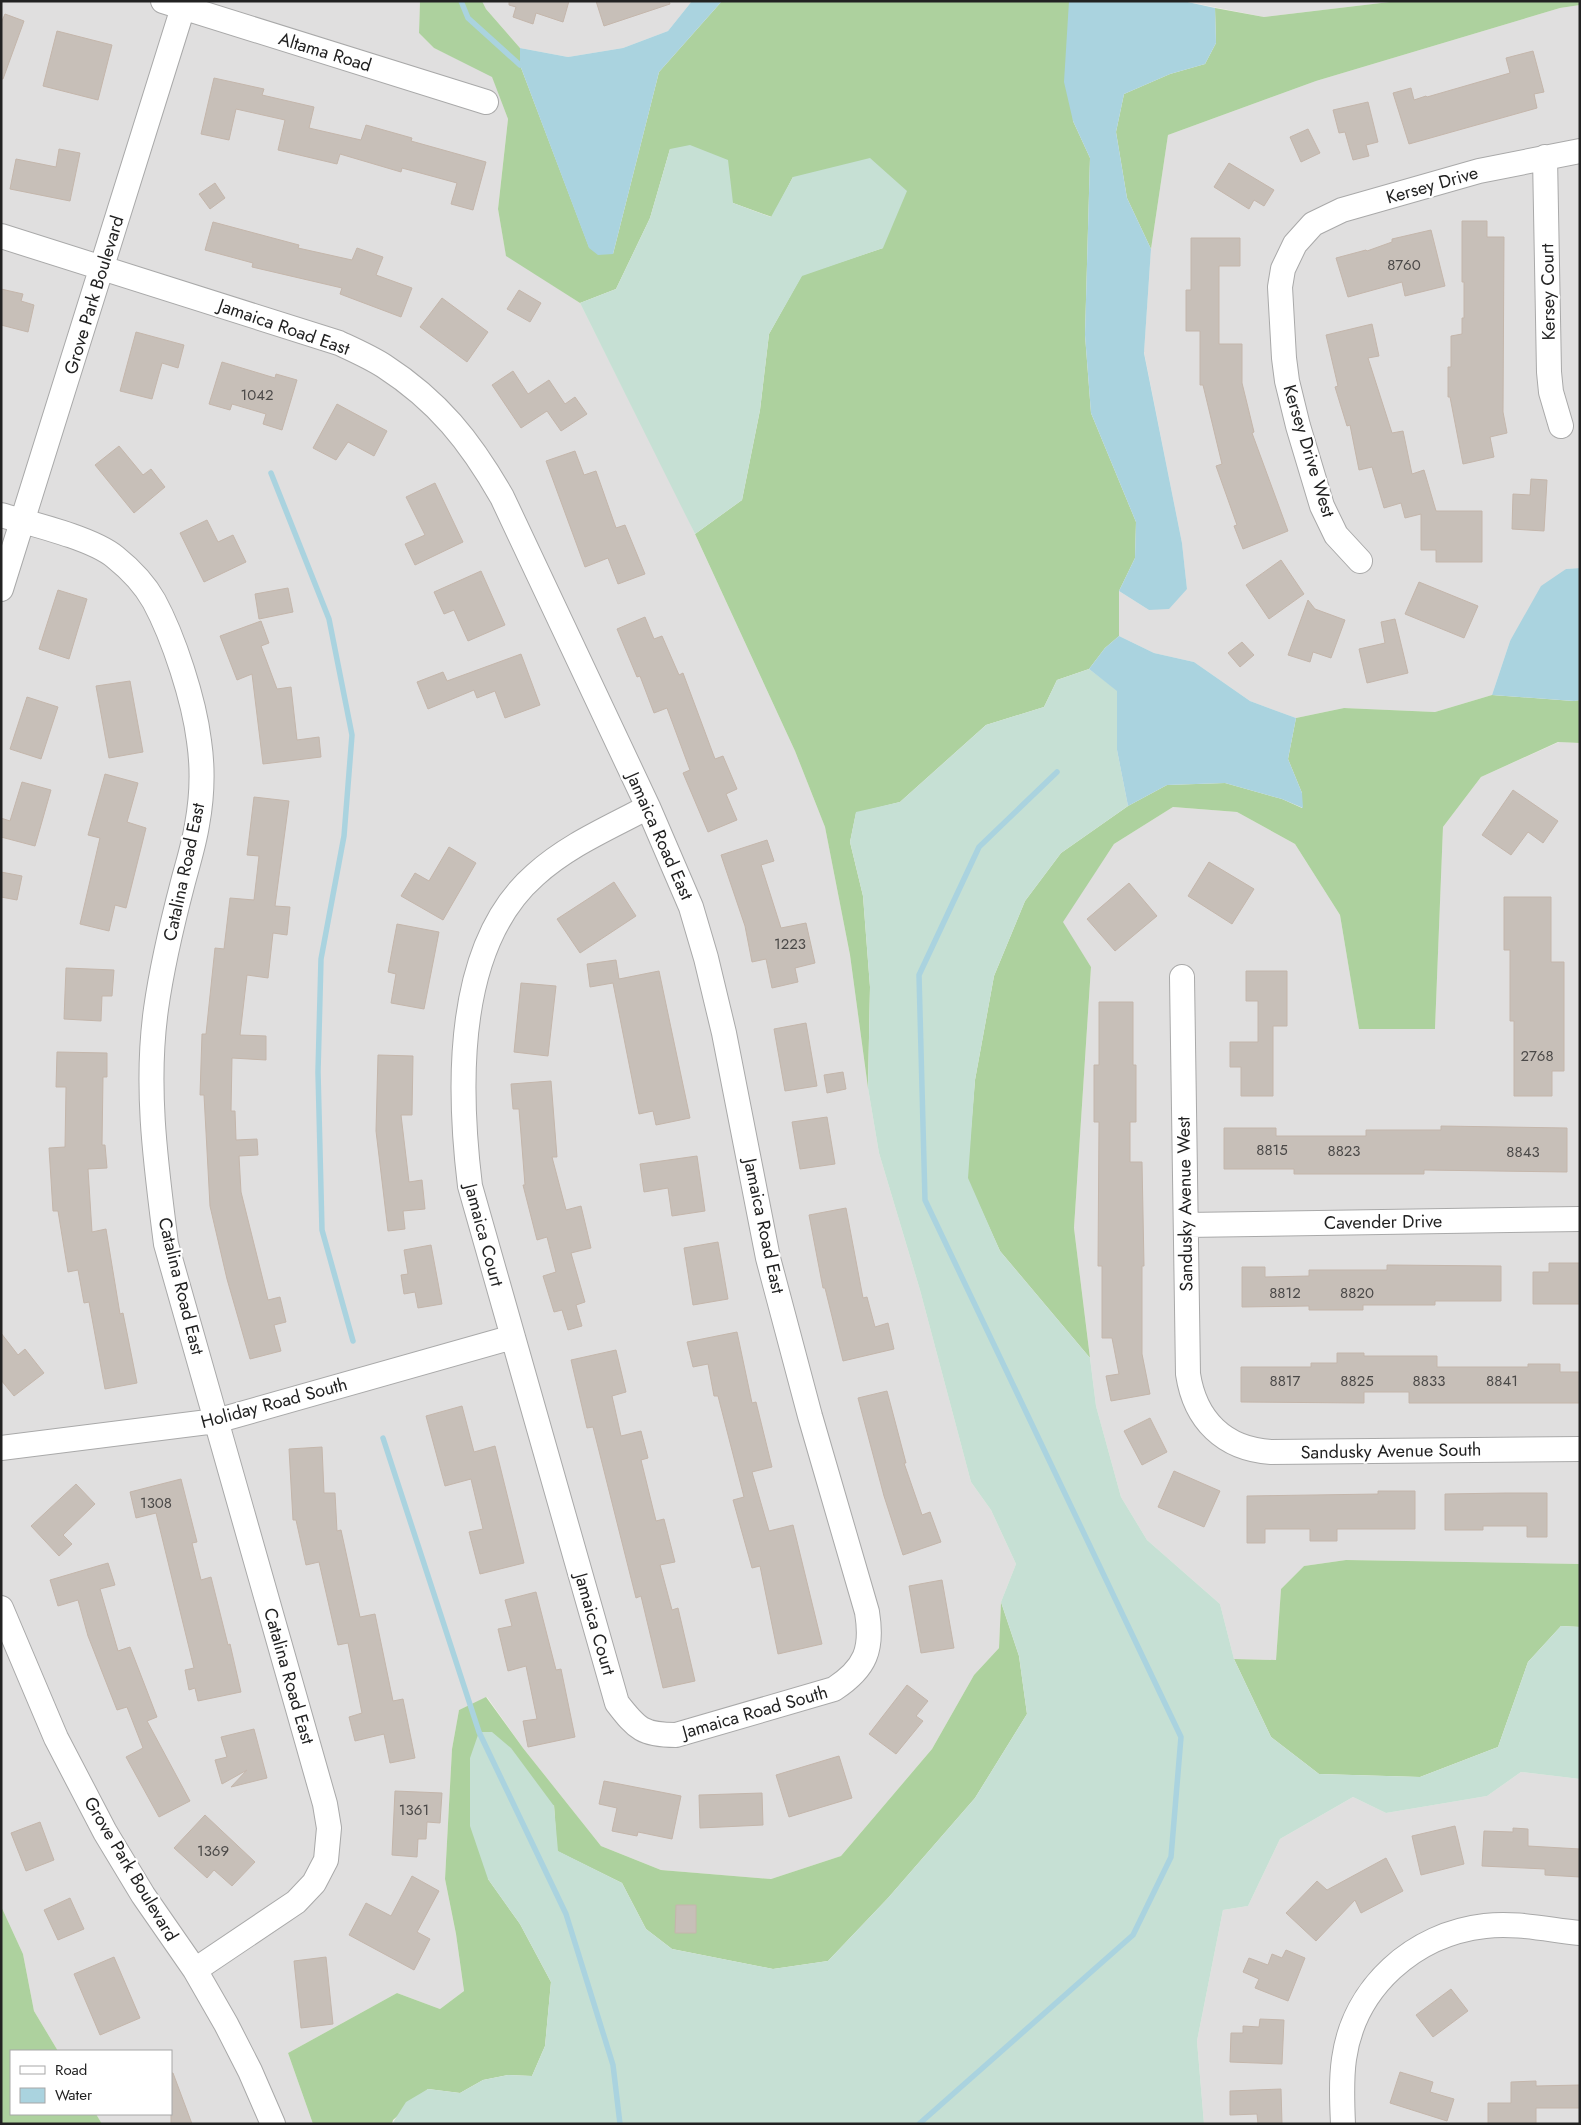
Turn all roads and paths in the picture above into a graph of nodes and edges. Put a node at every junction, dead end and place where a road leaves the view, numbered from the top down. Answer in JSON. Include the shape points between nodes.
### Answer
{"nodes":[{"id":1,"x":177,"y":3,"type":"edge"},
{"id":2,"x":486,"y":102,"type":"dead end"},
{"id":3,"x":1580,"y":151,"type":"edge"},
{"id":4,"x":1545,"y":157,"type":"junction"},
{"id":5,"x":1,"y":236,"type":"edge"},
{"id":6,"x":1295,"y":244,"type":"joint"},
{"id":7,"x":102,"y":267,"type":"junction"},
{"id":8,"x":1561,"y":426,"type":"dead end"},
{"id":9,"x":12,"y":518,"type":"edge"},
{"id":10,"x":1360,"y":561,"type":"dead end"},
{"id":11,"x":1,"y":589,"type":"edge"},
{"id":12,"x":648,"y":807,"type":"junction"},
{"id":13,"x":1182,"y":977,"type":"dead end"},
{"id":14,"x":1580,"y":1219,"type":"edge"},
{"id":15,"x":1186,"y":1225,"type":"junction"},
{"id":16,"x":513,"y":1337,"type":"junction"},
{"id":17,"x":216,"y":1421,"type":"junction"},
{"id":18,"x":1210,"y":1425,"type":"joint"},
{"id":19,"x":1,"y":1448,"type":"edge"},
{"id":20,"x":1580,"y":1449,"type":"edge"},
{"id":21,"x":1,"y":1608,"type":"edge"},
{"id":22,"x":866,"y":1658,"type":"joint"},
{"id":23,"x":633,"y":1724,"type":"joint"},
{"id":24,"x":1580,"y":1933,"type":"edge"},
{"id":25,"x":195,"y":1970,"type":"junction"},
{"id":26,"x":273,"y":2124,"type":"edge"},
{"id":27,"x":1342,"y":2124,"type":"edge"}],
"edges":[{"from":1,"to":2,"type":"street","name":"Altama Road"},
{"from":1,"to":7,"type":"street","name":"Grove Park Boulevard"},
{"from":3,"to":4,"type":"street","name":"Kersey Drive"},
{"from":4,"to":6,"type":"street","name":"Kersey Drive","via":[[1342,210],[1313,224]]},
{"from":4,"to":8,"type":"street","name":"Kersey Court","via":[[1549,372]]},
{"from":5,"to":7,"type":"street","name":"Jamaica Road East"},
{"from":6,"to":10,"type":"street","name":"Kersey Drive West","via":[[1283,269],[1280,287],[1287,381],[1322,506],[1336,535]]},
{"from":7,"to":9,"type":"street","name":"Grove Park Boulevard"},
{"from":7,"to":12,"type":"street","name":"Jamaica Road East","via":[[339,343],[383,365],[450,420],[480,458],[502,497]]},
{"from":9,"to":11,"type":"street","name":"Grove Park Boulevard"},
{"from":9,"to":17,"type":"street","name":"Catalina Road East","via":[[84,541],[114,556],[135,576],[153,601],[191,697],[199,741],[201,788],[197,826],[169,937],[156,1009],[151,1057],[151,1115],[166,1244]]},
{"from":12,"to":16,"type":"street","name":"Jamaica Court","via":[[568,848],[534,876],[506,906],[488,942],[476,979],[466,1032],[462,1080],[463,1134],[470,1186]]},
{"from":12,"to":22,"type":"street","name":"Jamaica Road East","via":[[691,908],[706,958],[768,1258],[867,1612],[870,1630]]},
{"from":13,"to":15,"type":"street","name":"Sandusky Avenue West"},
{"from":14,"to":15,"type":"street","name":"Cavender Drive"},
{"from":15,"to":18,"type":"street","name":"Sandusky Avenue West","via":[[1188,1374],[1197,1408]]},
{"from":16,"to":17,"type":"street","name":"Holiday Road South"},
{"from":16,"to":23,"type":"street","name":"Jamaica Court","via":[[617,1703]]},
{"from":17,"to":19,"type":"street","name":"Holiday Road South"},
{"from":17,"to":25,"type":"street","name":"Catalina Road East","via":[[326,1804],[329,1828],[326,1860],[314,1882],[296,1902]]},
{"from":18,"to":20,"type":"street","name":"Sandusky Avenue South","via":[[1227,1440],[1247,1449],[1271,1452]]},
{"from":21,"to":25,"type":"street","name":"Grove Park Boulevard","via":[[56,1738],[105,1832],[143,1895]]},
{"from":22,"to":23,"type":"street","name":"Jamaica Road South","via":[[851,1678],[834,1689],[676,1735],[654,1735]]},
{"from":24,"to":27,"type":"street","via":[[1485,1926],[1440,1936],[1399,1961],[1381,1978],[1362,2004],[1350,2034],[1342,2074]]},
{"from":25,"to":26,"type":"street","name":"Grove Park Boulevard","via":[[230,2032]]}]}
